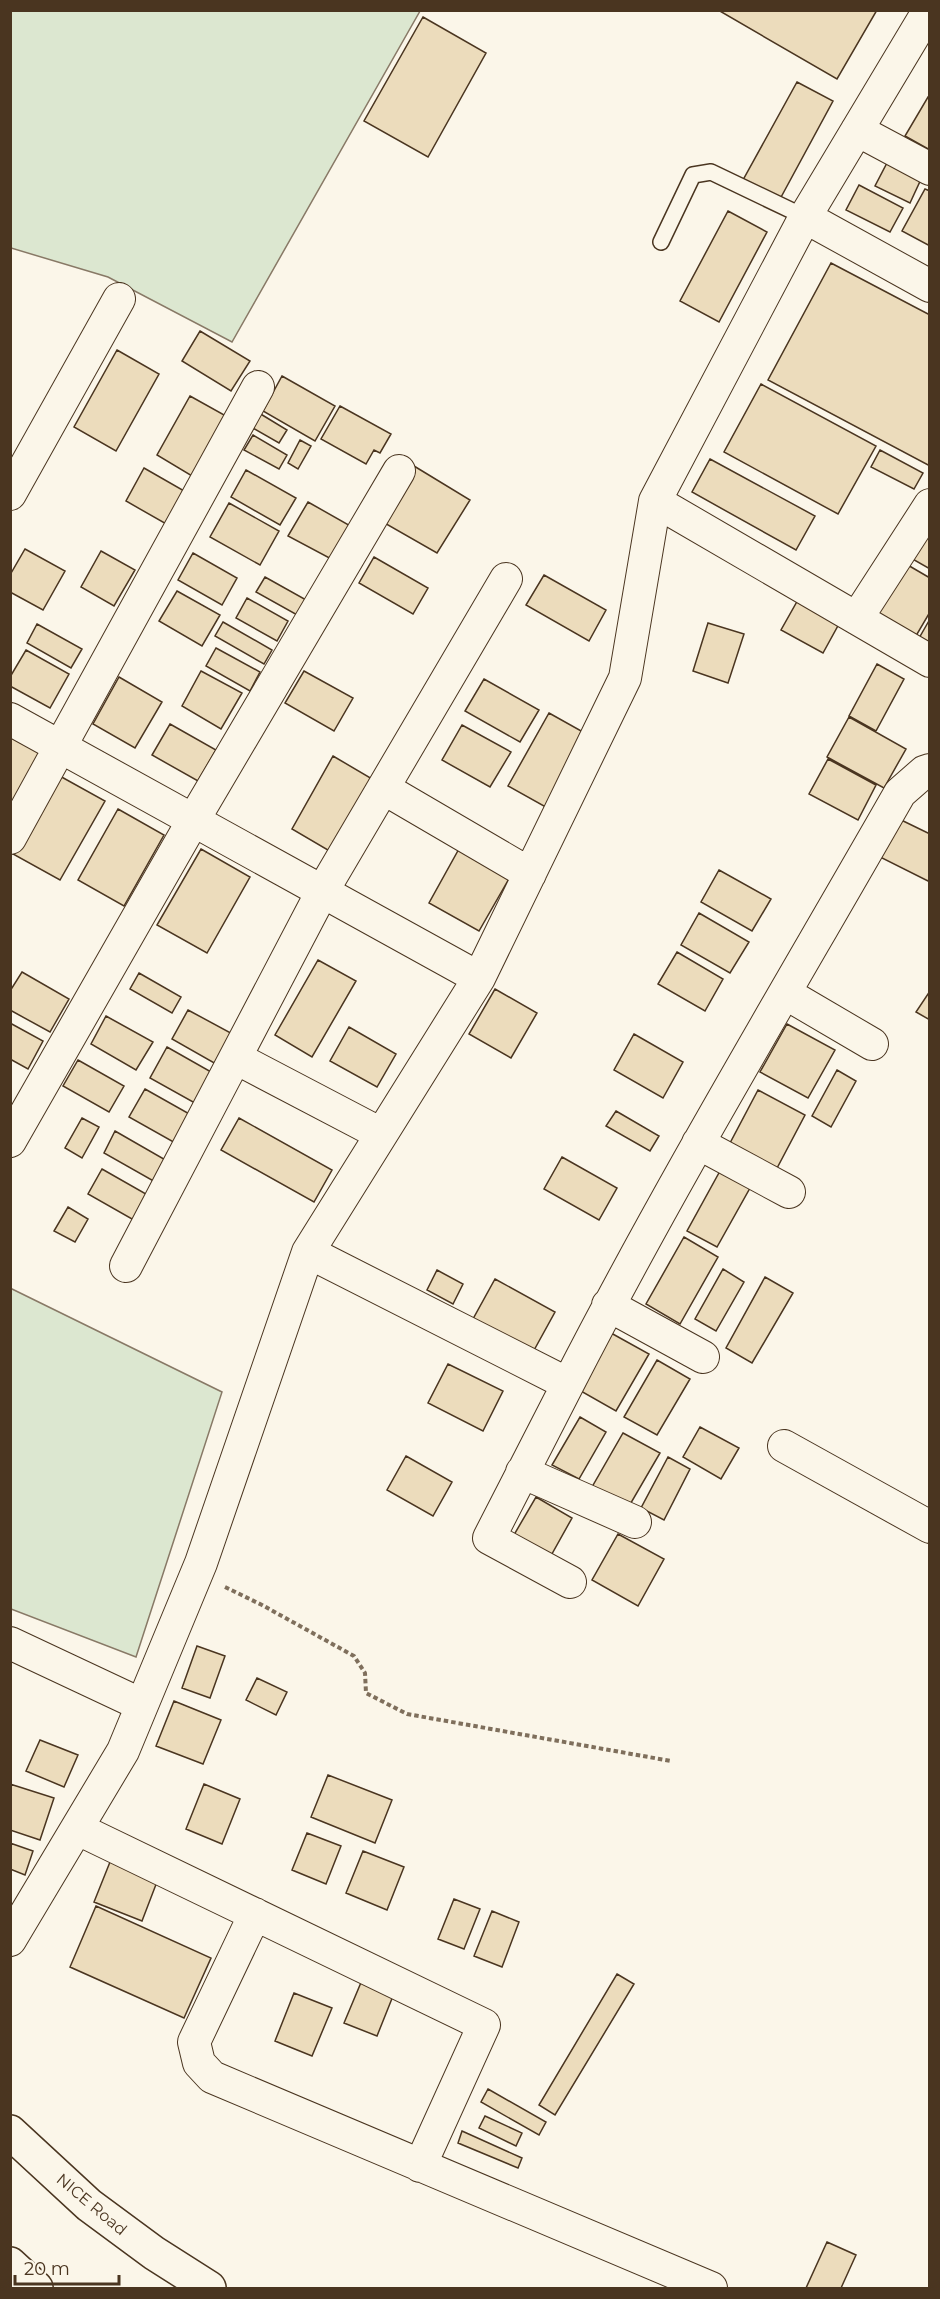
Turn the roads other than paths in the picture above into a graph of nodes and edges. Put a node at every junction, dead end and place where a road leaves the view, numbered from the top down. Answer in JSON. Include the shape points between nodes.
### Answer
{"nodes":[{"id":1,"x":929,"y":10,"type":"edge"},
{"id":2,"x":857,"y":130,"type":"junction"},
{"id":3,"x":930,"y":169,"type":"edge"},
{"id":4,"x":805,"y":217,"type":"junction"},
{"id":5,"x":661,"y":242,"type":"dead end"},
{"id":6,"x":930,"y":286,"type":"edge"},
{"id":7,"x":119,"y":299,"type":"dead end"},
{"id":8,"x":258,"y":387,"type":"dead end"},
{"id":9,"x":399,"y":471,"type":"dead end"},
{"id":10,"x":10,"y":494,"type":"edge"},
{"id":11,"x":656,"y":501,"type":"junction"},
{"id":12,"x":930,"y":505,"type":"edge"},
{"id":13,"x":506,"y":579,"type":"dead end"},
{"id":14,"x":857,"y":618,"type":"junction"},
{"id":15,"x":930,"y":661,"type":"edge"},
{"id":16,"x":10,"y":719,"type":"edge"},
{"id":17,"x":61,"y":748,"type":"junction"},
{"id":18,"x":930,"y":770,"type":"edge"},
{"id":19,"x":383,"y":788,"type":"junction"},
{"id":20,"x":194,"y":819,"type":"junction"},
{"id":21,"x":10,"y":838,"type":"edge"},
{"id":22,"x":530,"y":874,"type":"junction"},
{"id":23,"x":322,"y":892,"type":"junction"},
{"id":24,"x":479,"y":978,"type":"junction"},
{"id":25,"x":785,"y":993,"type":"junction"},
{"id":26,"x":873,"y":1044,"type":"dead end"},
{"id":27,"x":236,"y":1058,"type":"junction"},
{"id":28,"x":381,"y":1134,"type":"junction"},
{"id":29,"x":10,"y":1141,"type":"edge"},
{"id":30,"x":698,"y":1143,"type":"junction"},
{"id":31,"x":789,"y":1192,"type":"dead end"},
{"id":32,"x":308,"y":1251,"type":"junction"},
{"id":33,"x":126,"y":1266,"type":"dead end"},
{"id":34,"x":608,"y":1305,"type":"junction"},
{"id":35,"x":703,"y":1357,"type":"dead end"},
{"id":36,"x":568,"y":1384,"type":"junction"},
{"id":37,"x":784,"y":1446,"type":"dead end"},
{"id":38,"x":522,"y":1472,"type":"junction"},
{"id":39,"x":635,"y":1522,"type":"dead end"},
{"id":40,"x":930,"y":1527,"type":"edge"},
{"id":41,"x":570,"y":1582,"type":"dead end"},
{"id":42,"x":10,"y":1643,"type":"edge"},
{"id":43,"x":142,"y":1705,"type":"junction"},
{"id":44,"x":78,"y":1829,"type":"junction"},
{"id":45,"x":255,"y":1914,"type":"junction"},
{"id":46,"x":10,"y":1940,"type":"edge"},
{"id":47,"x":10,"y":2132,"type":"edge"},
{"id":48,"x":420,"y":2166,"type":"junction"},
{"id":49,"x":10,"y":2264,"type":"edge"},
{"id":50,"x":36,"y":2289,"type":"edge"},
{"id":51,"x":209,"y":2289,"type":"edge"},
{"id":52,"x":711,"y":2289,"type":"edge"}],
"edges":[{"from":1,"to":2,"type":"street"},
{"from":2,"to":3,"type":"street"},
{"from":2,"to":4,"type":"street"},
{"from":4,"to":5,"type":"lane","via":[[711,172],[693,176]]},
{"from":4,"to":6,"type":"street"},
{"from":4,"to":11,"type":"street"},
{"from":7,"to":10,"type":"street"},
{"from":8,"to":17,"type":"street"},
{"from":9,"to":20,"type":"street"},
{"from":11,"to":14,"type":"street"},
{"from":11,"to":22,"type":"street","via":[[625,678]]},
{"from":12,"to":14,"type":"street"},
{"from":13,"to":19,"type":"street"},
{"from":14,"to":15,"type":"street"},
{"from":16,"to":17,"type":"street"},
{"from":17,"to":20,"type":"street"},
{"from":17,"to":21,"type":"street"},
{"from":18,"to":25,"type":"street","via":[[900,793]]},
{"from":19,"to":22,"type":"street"},
{"from":19,"to":23,"type":"street"},
{"from":20,"to":23,"type":"street"},
{"from":20,"to":29,"type":"street"},
{"from":22,"to":24,"type":"street"},
{"from":23,"to":24,"type":"street"},
{"from":23,"to":27,"type":"street"},
{"from":24,"to":28,"type":"street"},
{"from":25,"to":26,"type":"street"},
{"from":25,"to":30,"type":"street"},
{"from":27,"to":28,"type":"street"},
{"from":27,"to":33,"type":"street"},
{"from":28,"to":32,"type":"street"},
{"from":30,"to":31,"type":"street"},
{"from":30,"to":34,"type":"street"},
{"from":32,"to":36,"type":"street"},
{"from":32,"to":43,"type":"street","via":[[197,1575]]},
{"from":34,"to":35,"type":"street"},
{"from":34,"to":36,"type":"street"},
{"from":36,"to":38,"type":"street"},
{"from":37,"to":40,"type":"street"},
{"from":38,"to":39,"type":"street"},
{"from":38,"to":41,"type":"street","via":[[489,1538]]},
{"from":42,"to":43,"type":"street"},
{"from":43,"to":44,"type":"street","via":[[123,1750]]},
{"from":44,"to":45,"type":"street"},
{"from":44,"to":46,"type":"street"},
{"from":45,"to":48,"type":"street","via":[[194,2042],[199,2062],[212,2077]]},
{"from":45,"to":48,"type":"street","via":[[484,2025]]},
{"from":47,"to":51,"type":"highway","name":"NICE Road","via":[[89,2205]]},
{"from":48,"to":52,"type":"street"},
{"from":49,"to":50,"type":"highway"}]}
